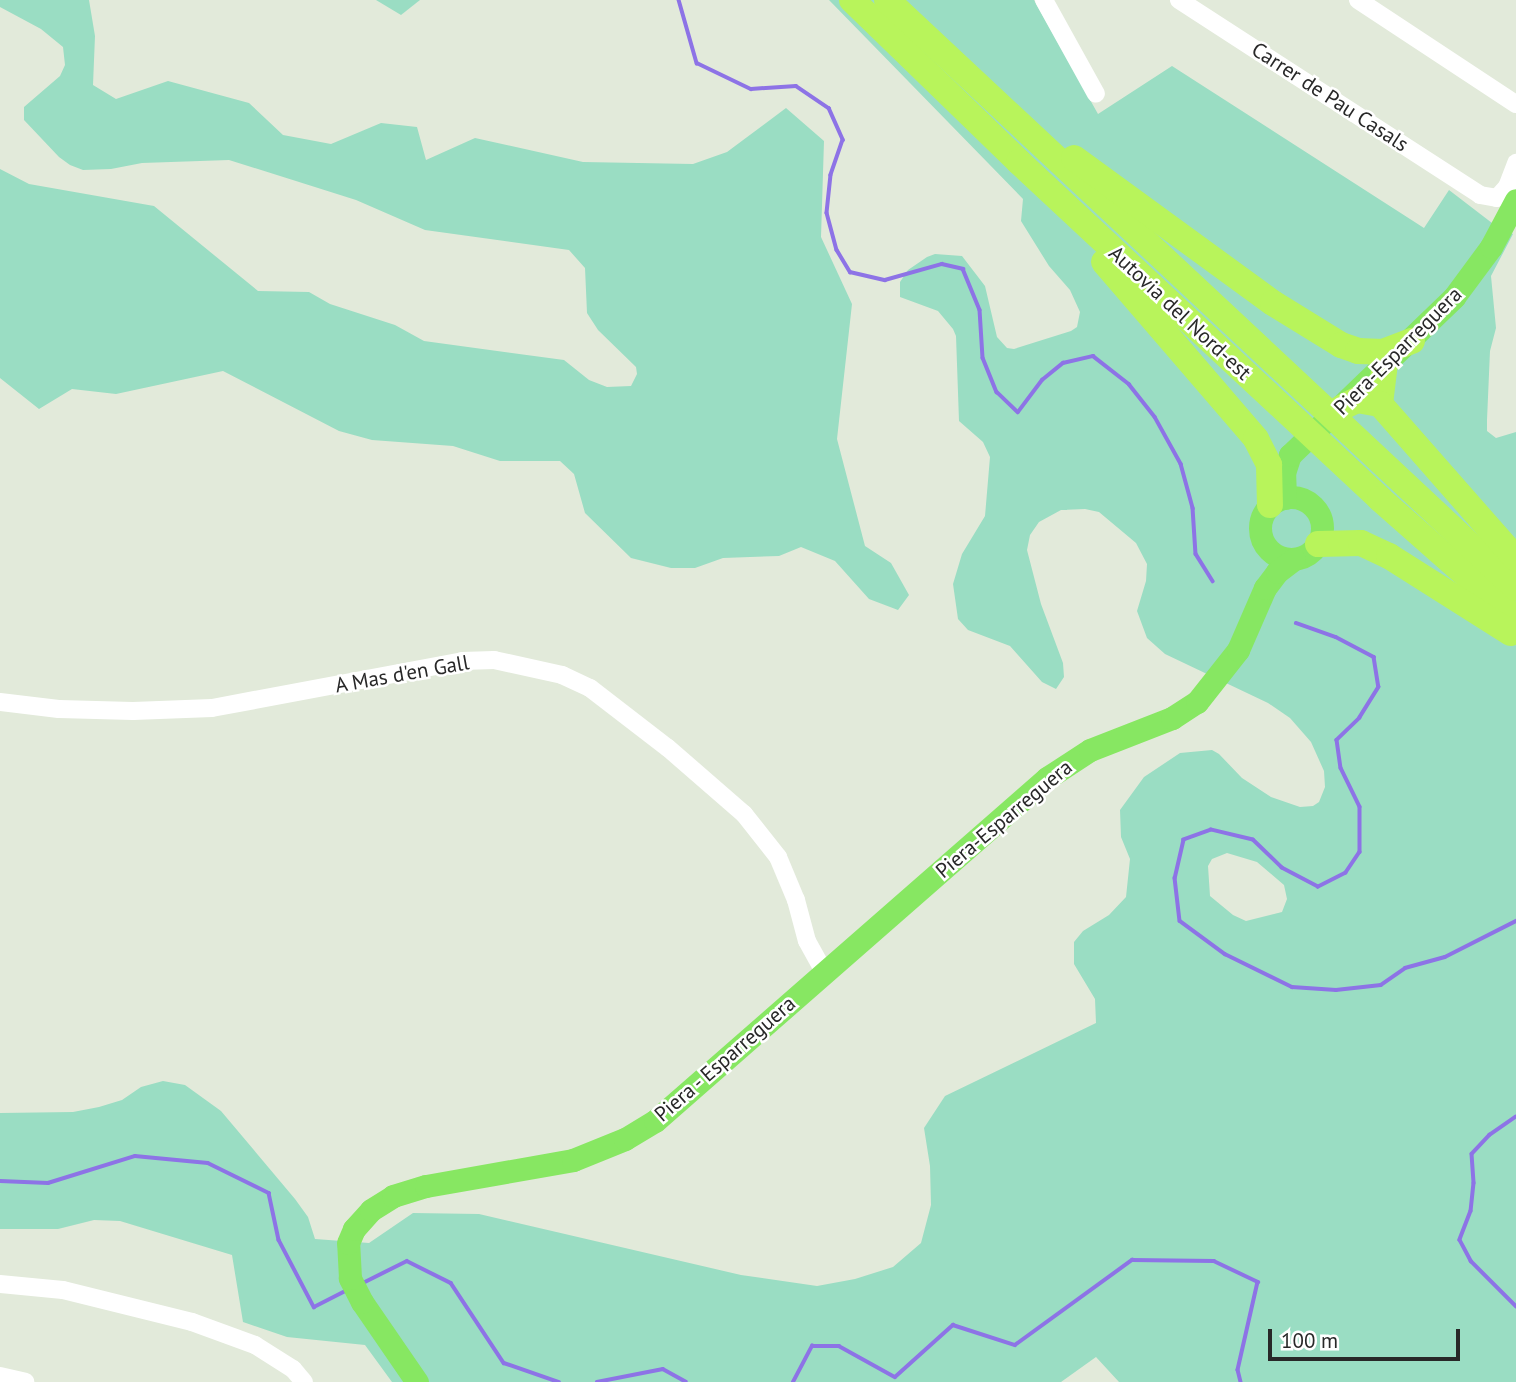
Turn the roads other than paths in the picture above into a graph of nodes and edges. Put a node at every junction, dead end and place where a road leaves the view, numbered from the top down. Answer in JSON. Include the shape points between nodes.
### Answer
{"nodes":[{"id":1,"x":852,"y":0,"type":"edge"},
{"id":2,"x":887,"y":0,"type":"edge"},
{"id":3,"x":1179,"y":0,"type":"edge"},
{"id":4,"x":1358,"y":0,"type":"edge"},
{"id":5,"x":1050,"y":3,"type":"edge"},
{"id":6,"x":1096,"y":94,"type":"dead end"},
{"id":7,"x":1516,"y":104,"type":"edge"},
{"id":8,"x":1001,"y":109,"type":"junction"},
{"id":9,"x":1019,"y":162,"type":"junction"},
{"id":10,"x":1516,"y":163,"type":"edge"},
{"id":11,"x":1516,"y":200,"type":"edge"},
{"id":12,"x":1412,"y":341,"type":"junction"},
{"id":13,"x":1358,"y":351,"type":"junction"},
{"id":14,"x":1365,"y":392,"type":"junction"},
{"id":15,"x":1278,"y":501,"type":"junction"},
{"id":16,"x":1318,"y":544,"type":"junction"},
{"id":17,"x":1265,"y":545,"type":"junction"},
{"id":18,"x":1294,"y":559,"type":"junction"},
{"id":19,"x":1516,"y":559,"type":"edge"},
{"id":20,"x":1265,"y":588,"type":"junction"},
{"id":21,"x":1516,"y":588,"type":"edge"},
{"id":22,"x":1516,"y":619,"type":"edge"},
{"id":23,"x":1516,"y":636,"type":"edge"},
{"id":24,"x":0,"y":702,"type":"edge"},
{"id":25,"x":825,"y":973,"type":"junction"},
{"id":26,"x":0,"y":1284,"type":"edge"},
{"id":27,"x":0,"y":1376,"type":"edge"},
{"id":28,"x":25,"y":1382,"type":"edge"},
{"id":29,"x":304,"y":1382,"type":"edge"},
{"id":30,"x":417,"y":1382,"type":"edge"}],
"edges":[{"from":1,"to":9,"type":"highway","name":"Autovia del Nord-est"},
{"from":2,"to":8,"type":"highway","name":"Autovia del Nord-est"},
{"from":3,"to":10,"type":"street","name":"Carrer de Pau Casals","via":[[1480,195],[1497,198],[1507,187]]},
{"from":4,"to":7,"type":"street"},
{"from":5,"to":6,"type":"street"},
{"from":8,"to":13,"type":"highway","via":[[1273,303]]},
{"from":8,"to":21,"type":"highway","name":"Autovia del Nord-est"},
{"from":9,"to":15,"type":"highway","via":[[1252,433],[1269,465]]},
{"from":9,"to":22,"type":"highway","name":"Autovia del Nord-est","via":[[1380,499]]},
{"from":11,"to":12,"type":"main road","name":"Piera-Esparreguera","via":[[1476,269]]},
{"from":12,"to":13,"type":"highway","via":[[1383,352]]},
{"from":12,"to":14,"type":"main road","name":"Piera-Esparreguera"},
{"from":13,"to":14,"type":"highway"},
{"from":14,"to":15,"type":"main road","name":"Piera-Esparreguera","via":[[1294,452]]},
{"from":14,"to":19,"type":"highway"},
{"from":15,"to":16,"type":"main road","via":[[1305,500],[1314,506],[1322,525]]},
{"from":15,"to":17,"type":"main road","name":"Piera-Esparreguera","via":[[1261,520]]},
{"from":16,"to":18,"type":"main road","name":"Piera-Esparreguera"},
{"from":16,"to":23,"type":"highway","via":[[1361,543],[1389,556]]},
{"from":17,"to":18,"type":"main road","via":[[1282,558]]},
{"from":17,"to":20,"type":"main road","name":"Piera-Esparreguera"},
{"from":18,"to":20,"type":"main road","name":"Piera-Esparreguera"},
{"from":20,"to":25,"type":"main road","name":"Piera-Esparreguera","via":[[1238,650],[1197,702],[1172,718],[1090,750],[1047,778]]},
{"from":24,"to":25,"type":"street","name":"A Mas d'en Gall","via":[[96,710],[212,708],[431,665],[494,660],[562,675],[590,688],[744,814],[778,857],[807,942]]},
{"from":25,"to":30,"type":"main road","name":"Piera - Esparreguera","via":[[667,1111],[625,1139],[573,1160],[407,1191],[380,1203],[362,1219],[348,1243],[350,1278]]},
{"from":26,"to":29,"type":"street","via":[[63,1290],[192,1322],[255,1345],[293,1369]]},
{"from":27,"to":28,"type":"street"}]}
